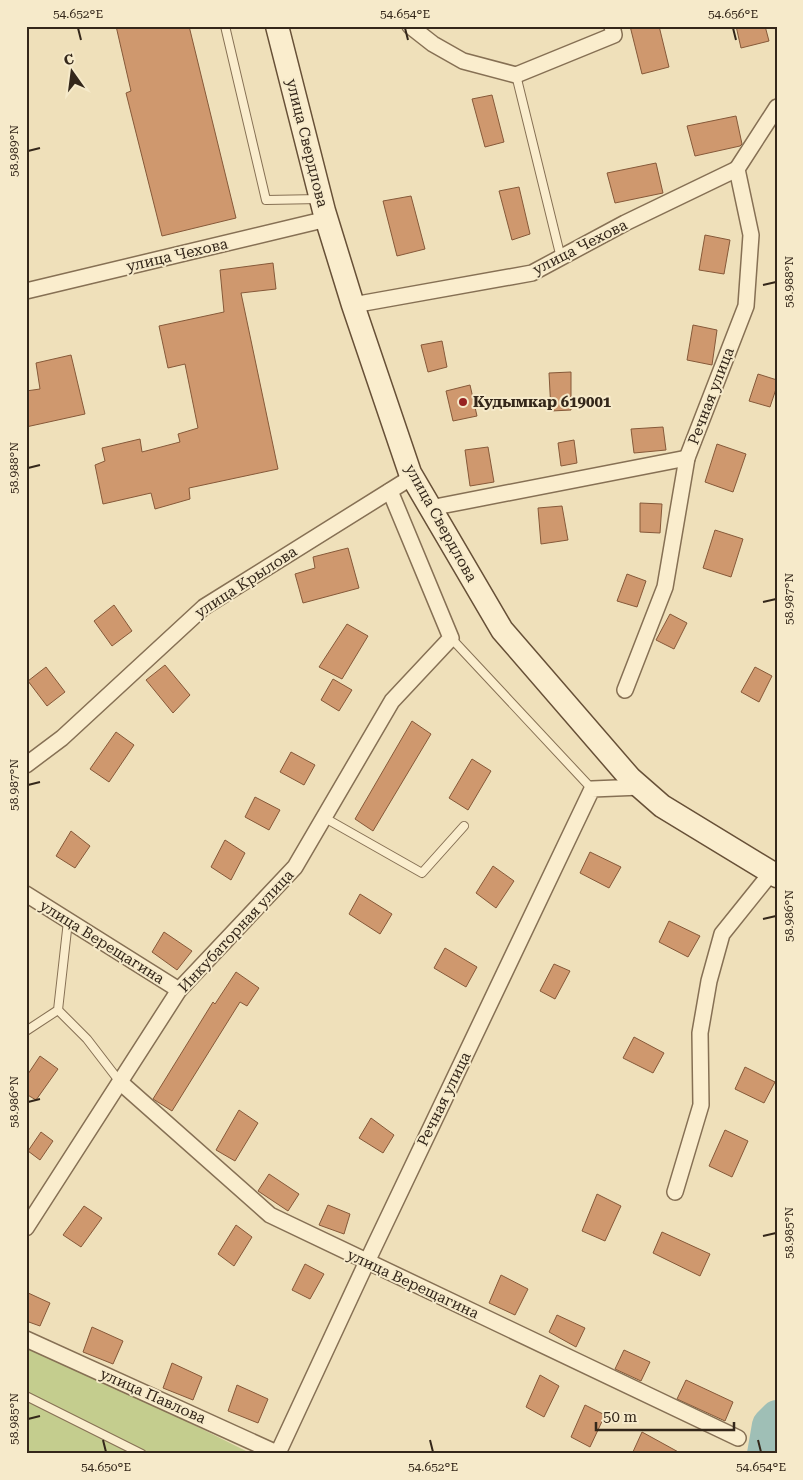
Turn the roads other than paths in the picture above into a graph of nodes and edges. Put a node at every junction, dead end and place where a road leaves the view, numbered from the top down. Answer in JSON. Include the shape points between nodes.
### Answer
{"nodes":[{"id":1,"x":224,"y":26,"type":"edge"},
{"id":2,"x":277,"y":26,"type":"edge"},
{"id":3,"x":410,"y":26,"type":"edge"},
{"id":4,"x":612,"y":26,"type":"edge"},
{"id":5,"x":516,"y":75,"type":"junction"},
{"id":6,"x":777,"y":107,"type":"edge"},
{"id":7,"x":737,"y":169,"type":"junction"},
{"id":8,"x":324,"y":209,"type":"junction"},
{"id":9,"x":560,"y":258,"type":"junction"},
{"id":10,"x":26,"y":291,"type":"edge"},
{"id":11,"x":353,"y":305,"type":"junction"},
{"id":12,"x":687,"y":458,"type":"junction"},
{"id":13,"x":412,"y":477,"type":"junction"},
{"id":14,"x":390,"y":491,"type":"junction"},
{"id":15,"x":430,"y":508,"type":"junction"},
{"id":16,"x":451,"y":638,"type":"junction"},
{"id":17,"x":625,"y":690,"type":"dead end"},
{"id":18,"x":26,"y":765,"type":"edge"},
{"id":19,"x":641,"y":787,"type":"junction"},
{"id":20,"x":592,"y":789,"type":"junction"},
{"id":21,"x":326,"y":818,"type":"junction"},
{"id":22,"x":464,"y":826,"type":"dead end"},
{"id":23,"x":774,"y":875,"type":"edge"},
{"id":24,"x":26,"y":894,"type":"edge"},
{"id":25,"x":68,"y":920,"type":"junction"},
{"id":26,"x":178,"y":990,"type":"junction"},
{"id":27,"x":58,"y":1010,"type":"junction"},
{"id":28,"x":26,"y":1031,"type":"edge"},
{"id":29,"x":120,"y":1082,"type":"junction"},
{"id":30,"x":675,"y":1192,"type":"dead end"},
{"id":31,"x":26,"y":1228,"type":"edge"},
{"id":32,"x":366,"y":1262,"type":"junction"},
{"id":33,"x":26,"y":1339,"type":"edge"},
{"id":34,"x":26,"y":1396,"type":"edge"},
{"id":35,"x":738,"y":1438,"type":"dead end"},
{"id":36,"x":142,"y":1454,"type":"edge"},
{"id":37,"x":278,"y":1454,"type":"edge"}],
"edges":[{"from":1,"to":8,"type":"lane","via":[[266,200]]},
{"from":2,"to":8,"type":"main road","name":"улица Свердлова"},
{"from":3,"to":5,"type":"street","via":[[463,61]]},
{"from":4,"to":5,"type":"street","via":[[614,35]]},
{"from":5,"to":9,"type":"lane"},
{"from":6,"to":7,"type":"street"},
{"from":7,"to":9,"type":"street","name":"улица Чехова"},
{"from":7,"to":12,"type":"street","name":"Речная улица","via":[[751,235],[746,306]]},
{"from":8,"to":10,"type":"street","name":"улица Чехова"},
{"from":8,"to":11,"type":"main road","name":"улица Свердлова"},
{"from":9,"to":11,"type":"street","name":"улица Чехова","via":[[532,273]]},
{"from":11,"to":13,"type":"main road","name":"улица Свердлова"},
{"from":12,"to":15,"type":"street"},
{"from":12,"to":17,"type":"street","name":"Речная улица","via":[[665,587]]},
{"from":13,"to":14,"type":"street","name":"улица Крылова"},
{"from":13,"to":15,"type":"main road","name":"улица Свердлова"},
{"from":14,"to":16,"type":"street"},
{"from":14,"to":18,"type":"street","name":"улица Крылова","via":[[204,607],[62,738]]},
{"from":15,"to":19,"type":"main road","name":"улица Свердлова","via":[[502,630]]},
{"from":16,"to":20,"type":"lane"},
{"from":16,"to":21,"type":"street","name":"Инкубаторная улица","via":[[392,701]]},
{"from":19,"to":20,"type":"street"},
{"from":19,"to":23,"type":"main road","name":"улица Свердлова","via":[[662,806]]},
{"from":20,"to":32,"type":"street","name":"Речная улица"},
{"from":21,"to":22,"type":"lane","via":[[422,873]]},
{"from":21,"to":26,"type":"street","name":"Инкубаторная улица","via":[[295,867]]},
{"from":23,"to":30,"type":"street","via":[[722,934],[700,1033],[701,1105]]},
{"from":24,"to":25,"type":"street","name":"улица Верещагина"},
{"from":25,"to":26,"type":"street","name":"улица Верещагина"},
{"from":25,"to":27,"type":"lane"},
{"from":26,"to":29,"type":"street","name":"Инкубаторная улица"},
{"from":27,"to":28,"type":"lane"},
{"from":27,"to":29,"type":"lane"},
{"from":29,"to":31,"type":"street","name":"Инкубаторная улица"},
{"from":29,"to":32,"type":"street","name":"улица Верещагина","via":[[270,1216]]},
{"from":32,"to":35,"type":"street","name":"улица Верещагина"},
{"from":32,"to":37,"type":"street","name":"Речная улица"},
{"from":33,"to":37,"type":"street","name":"улица Павлова"},
{"from":34,"to":36,"type":"lane"}]}
